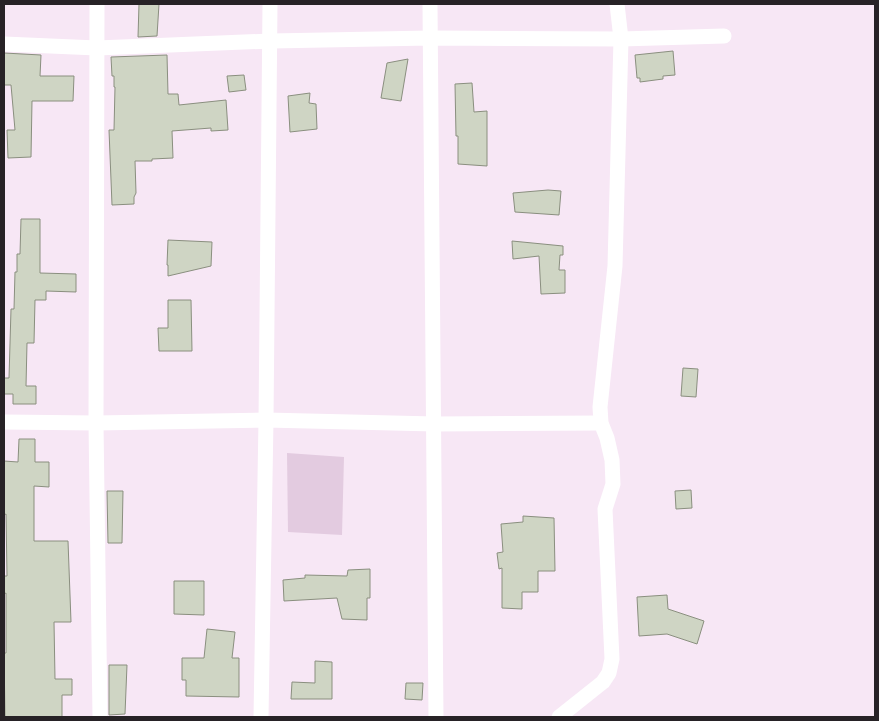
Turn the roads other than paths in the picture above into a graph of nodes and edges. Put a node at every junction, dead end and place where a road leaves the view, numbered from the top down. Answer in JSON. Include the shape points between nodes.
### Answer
{"nodes":[{"id":1,"x":97,"y":4,"type":"edge"},
{"id":2,"x":270,"y":4,"type":"edge"},
{"id":3,"x":430,"y":4,"type":"edge"},
{"id":4,"x":617,"y":4,"type":"edge"},
{"id":5,"x":724,"y":36,"type":"dead end"},
{"id":6,"x":430,"y":38,"type":"junction"},
{"id":7,"x":621,"y":39,"type":"junction"},
{"id":8,"x":271,"y":40,"type":"junction"},
{"id":9,"x":4,"y":44,"type":"edge"},
{"id":10,"x":97,"y":48,"type":"junction"},
{"id":11,"x":266,"y":420,"type":"junction"},
{"id":12,"x":4,"y":422,"type":"edge"},
{"id":13,"x":96,"y":423,"type":"junction"},
{"id":14,"x":601,"y":423,"type":"junction"},
{"id":15,"x":435,"y":424,"type":"junction"},
{"id":16,"x":100,"y":717,"type":"edge"},
{"id":17,"x":261,"y":717,"type":"edge"},
{"id":18,"x":436,"y":717,"type":"edge"},
{"id":19,"x":559,"y":717,"type":"edge"}],
"edges":[{"from":1,"to":10,"type":"street"},
{"from":2,"to":8,"type":"street"},
{"from":3,"to":6,"type":"street"},
{"from":4,"to":7,"type":"street"},
{"from":5,"to":7,"type":"street"},
{"from":6,"to":7,"type":"street"},
{"from":6,"to":8,"type":"street"},
{"from":6,"to":15,"type":"street"},
{"from":7,"to":14,"type":"street","via":[[615,266]]},
{"from":8,"to":10,"type":"street"},
{"from":8,"to":11,"type":"street"},
{"from":9,"to":10,"type":"street"},
{"from":10,"to":13,"type":"street"},
{"from":11,"to":13,"type":"street"},
{"from":11,"to":15,"type":"street"},
{"from":11,"to":17,"type":"street"},
{"from":12,"to":13,"type":"street"},
{"from":13,"to":16,"type":"street"},
{"from":14,"to":15,"type":"street"},
{"from":14,"to":19,"type":"street","via":[[612,460],[613,484],[605,509],[612,659],[603,682]]},
{"from":15,"to":18,"type":"street"}]}
